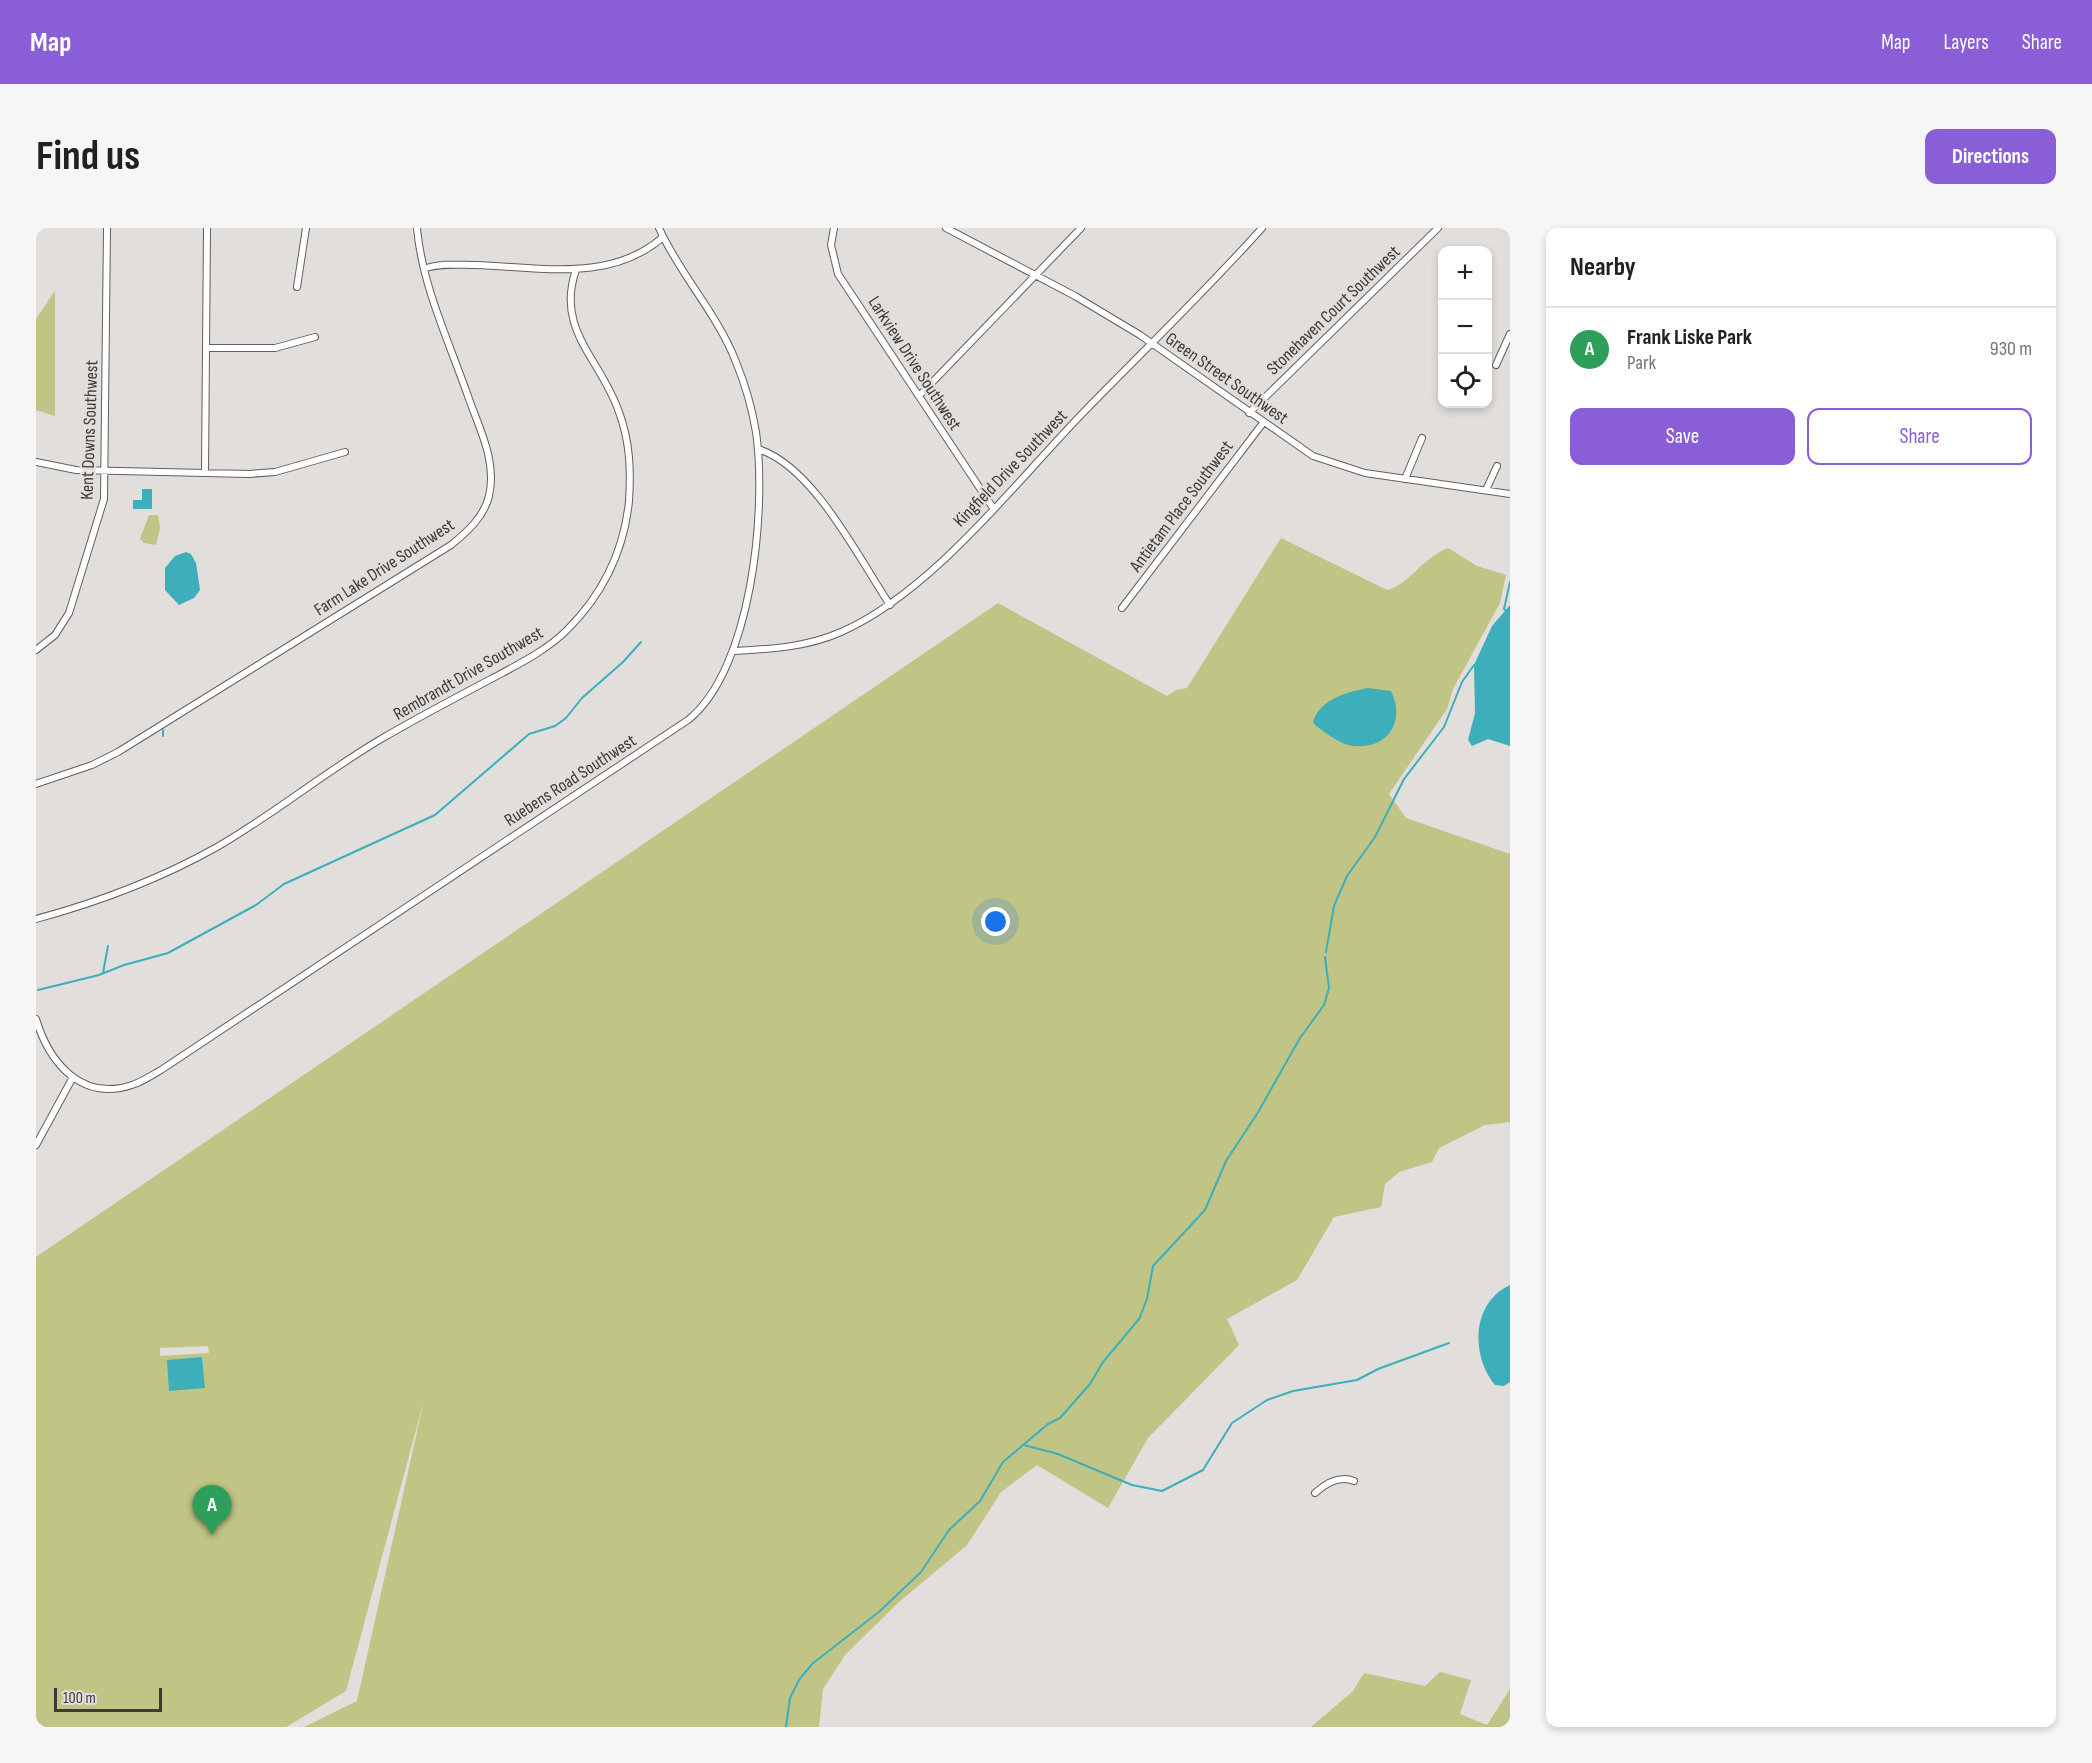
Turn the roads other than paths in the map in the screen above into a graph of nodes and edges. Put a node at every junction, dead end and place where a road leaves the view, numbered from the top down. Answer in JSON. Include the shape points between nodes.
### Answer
{"nodes":[{"id":1,"x":107,"y":228,"type":"edge"},
{"id":2,"x":207,"y":228,"type":"edge"},
{"id":3,"x":306,"y":228,"type":"edge"},
{"id":4,"x":417,"y":228,"type":"edge"},
{"id":5,"x":658,"y":228,"type":"edge"},
{"id":6,"x":834,"y":228,"type":"edge"},
{"id":7,"x":946,"y":228,"type":"edge"},
{"id":8,"x":1081,"y":228,"type":"edge"},
{"id":9,"x":1262,"y":228,"type":"edge"},
{"id":10,"x":1438,"y":228,"type":"edge"},
{"id":11,"x":663,"y":237,"type":"junction"},
{"id":12,"x":426,"y":268,"type":"junction"},
{"id":13,"x":576,"y":270,"type":"junction"},
{"id":14,"x":1036,"y":275,"type":"junction"},
{"id":15,"x":297,"y":287,"type":"dead end"},
{"id":16,"x":1510,"y":334,"type":"edge"},
{"id":17,"x":315,"y":337,"type":"dead end"},
{"id":18,"x":1151,"y":343,"type":"junction"},
{"id":19,"x":207,"y":348,"type":"junction"},
{"id":20,"x":1496,"y":365,"type":"dead end"},
{"id":21,"x":919,"y":396,"type":"junction"},
{"id":22,"x":1250,"y":413,"type":"junction"},
{"id":23,"x":1263,"y":423,"type":"junction"},
{"id":24,"x":1422,"y":438,"type":"dead end"},
{"id":25,"x":758,"y":449,"type":"junction"},
{"id":26,"x":345,"y":452,"type":"dead end"},
{"id":27,"x":36,"y":462,"type":"edge"},
{"id":28,"x":1497,"y":466,"type":"dead end"},
{"id":29,"x":105,"y":471,"type":"junction"},
{"id":30,"x":205,"y":472,"type":"junction"},
{"id":31,"x":1405,"y":479,"type":"junction"},
{"id":32,"x":1486,"y":490,"type":"junction"},
{"id":33,"x":1510,"y":494,"type":"edge"},
{"id":34,"x":993,"y":508,"type":"junction"},
{"id":35,"x":890,"y":604,"type":"junction"},
{"id":36,"x":1122,"y":608,"type":"dead end"},
{"id":37,"x":36,"y":650,"type":"edge"},
{"id":38,"x":735,"y":651,"type":"junction"},
{"id":39,"x":36,"y":784,"type":"edge"},
{"id":40,"x":36,"y":919,"type":"edge"},
{"id":41,"x":36,"y":1019,"type":"edge"},
{"id":42,"x":73,"y":1077,"type":"junction"},
{"id":43,"x":36,"y":1144,"type":"edge"},
{"id":44,"x":1354,"y":1481,"type":"dead end"},
{"id":45,"x":1315,"y":1493,"type":"dead end"}],
"edges":[{"from":1,"to":29,"type":"street","name":"Kent Downs Southwest"},
{"from":2,"to":19,"type":"street"},
{"from":3,"to":15,"type":"street"},
{"from":4,"to":12,"type":"street","name":"Farm Lake Drive Southwest"},
{"from":5,"to":11,"type":"street","name":"Ruebens Road Southwest"},
{"from":6,"to":21,"type":"street","name":"Larkview Drive Southwest","via":[[831,245],[838,274]]},
{"from":7,"to":14,"type":"street","name":"Green Street Southwest"},
{"from":8,"to":14,"type":"street"},
{"from":9,"to":18,"type":"street","name":"Kingfield Drive Southwest"},
{"from":10,"to":22,"type":"street","name":"Stonehaven Court Southwest"},
{"from":11,"to":13,"type":"street","via":[[630,259]]},
{"from":11,"to":25,"type":"street","name":"Ruebens Road Southwest","via":[[736,360]]},
{"from":12,"to":13,"type":"street","via":[[450,265]]},
{"from":12,"to":39,"type":"street","name":"Farm Lake Drive Southwest","via":[[490,460],[490,494],[481,515],[451,545],[155,730],[92,765]]},
{"from":13,"to":40,"type":"street","name":"Rembrandt Drive Southwest","via":[[569,290],[570,311],[614,399],[630,455],[628,504],[621,542],[606,579],[587,609],[547,646],[381,740],[219,846],[135,887]]},
{"from":14,"to":18,"type":"street","name":"Green Street Southwest"},
{"from":14,"to":21,"type":"street"},
{"from":16,"to":20,"type":"street"},
{"from":17,"to":19,"type":"street","via":[[275,348]]},
{"from":18,"to":22,"type":"street","name":"Green Street Southwest"},
{"from":18,"to":34,"type":"street","name":"Kingfield Drive Southwest"},
{"from":19,"to":30,"type":"street"},
{"from":21,"to":34,"type":"street","name":"Larkview Drive Southwest"},
{"from":22,"to":23,"type":"street","name":"Green Street Southwest"},
{"from":23,"to":31,"type":"street","name":"Green Street Southwest","via":[[1325,462]]},
{"from":23,"to":36,"type":"street","name":"Antietam Place Southwest"},
{"from":24,"to":31,"type":"street"},
{"from":25,"to":35,"type":"street","via":[[784,462],[817,494]]},
{"from":25,"to":38,"type":"street","name":"Ruebens Road Southwest","via":[[754,545],[743,624]]},
{"from":26,"to":30,"type":"street","via":[[275,472]]},
{"from":27,"to":29,"type":"street","via":[[51,467]]},
{"from":28,"to":32,"type":"street"},
{"from":29,"to":30,"type":"street"},
{"from":29,"to":37,"type":"street","name":"Kent Downs Southwest","via":[[100,517],[69,613],[55,635]]},
{"from":31,"to":32,"type":"street","name":"Green Street Southwest"},
{"from":32,"to":33,"type":"street","name":"Green Street Southwest"},
{"from":34,"to":35,"type":"street","name":"Kingfield Drive Southwest","via":[[921,580]]},
{"from":35,"to":38,"type":"street","name":"Kingfield Drive Southwest","via":[[842,632],[814,642]]},
{"from":38,"to":42,"type":"street","name":"Ruebens Road Southwest","via":[[713,694],[688,720],[161,1070],[132,1085],[115,1088]]},
{"from":41,"to":42,"type":"street","name":"Ruebens Road Southwest","via":[[48,1053]]},
{"from":42,"to":43,"type":"street"},
{"from":44,"to":45,"type":"street","via":[[1335,1480]]}]}
